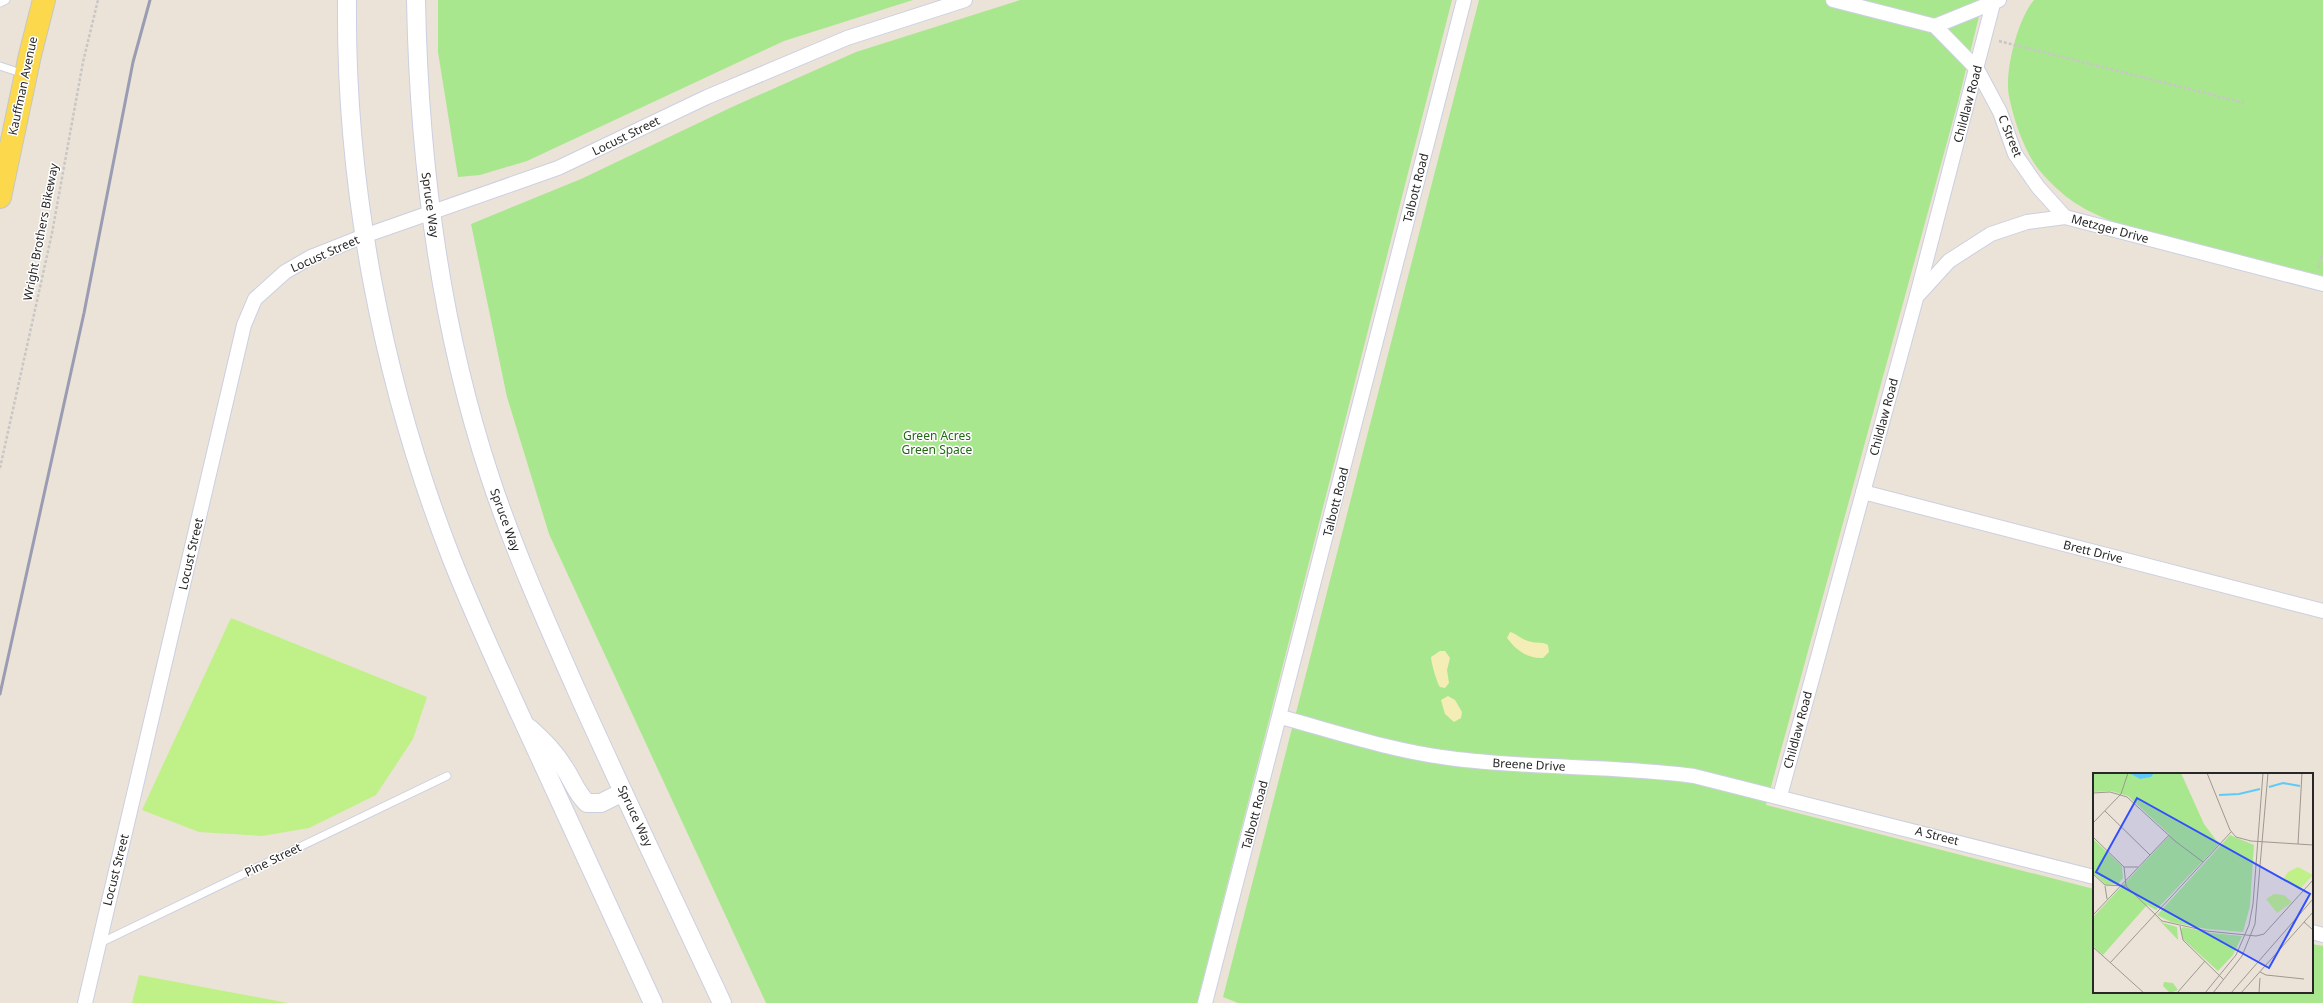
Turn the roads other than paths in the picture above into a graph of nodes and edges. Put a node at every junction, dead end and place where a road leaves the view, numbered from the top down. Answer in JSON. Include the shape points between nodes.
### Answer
{"nodes":[{"id":1,"x":6,"y":0,"type":"edge"},
{"id":2,"x":44,"y":0,"type":"edge"},
{"id":3,"x":347,"y":0,"type":"edge"},
{"id":4,"x":416,"y":0,"type":"edge"},
{"id":5,"x":964,"y":0,"type":"edge"},
{"id":6,"x":1464,"y":0,"type":"edge"},
{"id":7,"x":1833,"y":0,"type":"edge"},
{"id":8,"x":1996,"y":1,"type":"edge"},
{"id":9,"x":0,"y":3,"type":"edge"},
{"id":10,"x":1935,"y":26,"type":"junction"},
{"id":11,"x":0,"y":66,"type":"edge"},
{"id":12,"x":1977,"y":69,"type":"junction"},
{"id":13,"x":26,"y":74,"type":"junction"},
{"id":14,"x":3,"y":172,"type":"edge"},
{"id":15,"x":0,"y":197,"type":"edge"},
{"id":16,"x":431,"y":213,"type":"junction"},
{"id":17,"x":2065,"y":217,"type":"junction"},
{"id":18,"x":364,"y":236,"type":"junction"},
{"id":19,"x":2323,"y":284,"type":"edge"},
{"id":20,"x":1917,"y":295,"type":"junction"},
{"id":21,"x":1863,"y":492,"type":"junction"},
{"id":22,"x":2323,"y":611,"type":"edge"},
{"id":23,"x":1281,"y":717,"type":"junction"},
{"id":24,"x":524,"y":724,"type":"junction"},
{"id":25,"x":447,"y":776,"type":"dead end"},
{"id":26,"x":623,"y":792,"type":"junction"},
{"id":27,"x":1780,"y":796,"type":"junction"},
{"id":28,"x":2093,"y":877,"type":"edge"},
{"id":29,"x":2313,"y":932,"type":"edge"},
{"id":30,"x":2323,"y":935,"type":"edge"},
{"id":31,"x":98,"y":945,"type":"junction"},
{"id":32,"x":85,"y":1003,"type":"edge"},
{"id":33,"x":653,"y":1003,"type":"edge"},
{"id":34,"x":722,"y":1003,"type":"edge"},
{"id":35,"x":1205,"y":1003,"type":"edge"}],
"edges":[{"from":1,"to":9,"type":"lane"},
{"from":2,"to":13,"type":"main road","name":"Kauffman Avenue"},
{"from":3,"to":18,"type":"street","via":[[355,161]]},
{"from":4,"to":16,"type":"street","name":"Spruce Way","via":[[420,124]]},
{"from":5,"to":16,"type":"street","name":"Locust Street","via":[[847,38],[707,97],[558,168]]},
{"from":6,"to":23,"type":"street","name":"Talbott Road"},
{"from":7,"to":10,"type":"street"},
{"from":8,"to":10,"type":"street"},
{"from":8,"to":12,"type":"street","name":"Childlaw Road"},
{"from":10,"to":12,"type":"street","name":"C Street"},
{"from":11,"to":13,"type":"lane"},
{"from":12,"to":17,"type":"street","name":"C Street","via":[[2000,112],[2015,154]]},
{"from":12,"to":20,"type":"street","name":"Childlaw Road"},
{"from":13,"to":14,"type":"main road","name":"Kauffman Avenue","via":[[10,132]]},
{"from":14,"to":15,"type":"main road","name":"Kauffman Avenue"},
{"from":16,"to":18,"type":"street","name":"Locust Street"},
{"from":16,"to":26,"type":"street","name":"Spruce Way","via":[[451,336],[490,476],[525,575]]},
{"from":17,"to":19,"type":"street","name":"Metzger Drive"},
{"from":17,"to":20,"type":"street","name":"Metzger Drive","via":[[2027,222],[1991,234],[1949,261]]},
{"from":18,"to":24,"type":"street","via":[[395,382],[425,485],[466,594]]},
{"from":18,"to":31,"type":"street","name":"Locust Street","via":[[311,257],[285,272],[255,300],[244,325]]},
{"from":20,"to":21,"type":"street","name":"Childlaw Road"},
{"from":21,"to":22,"type":"street","name":"Brett Drive"},
{"from":21,"to":27,"type":"street","name":"Childlaw Road"},
{"from":23,"to":27,"type":"street","name":"Breene Drive","via":[[1447,758],[1492,763],[1651,770],[1694,776]]},
{"from":23,"to":35,"type":"street","name":"Talbott Road"},
{"from":24,"to":26,"type":"street","via":[[551,748],[578,795],[587,803],[601,803]]},
{"from":24,"to":33,"type":"street"},
{"from":25,"to":31,"type":"lane","name":"Pine Street"},
{"from":26,"to":34,"type":"street","name":"Spruce Way"},
{"from":27,"to":28,"type":"street","name":"A Street"},
{"from":29,"to":30,"type":"street"},
{"from":31,"to":32,"type":"street","name":"Locust Street"}]}
